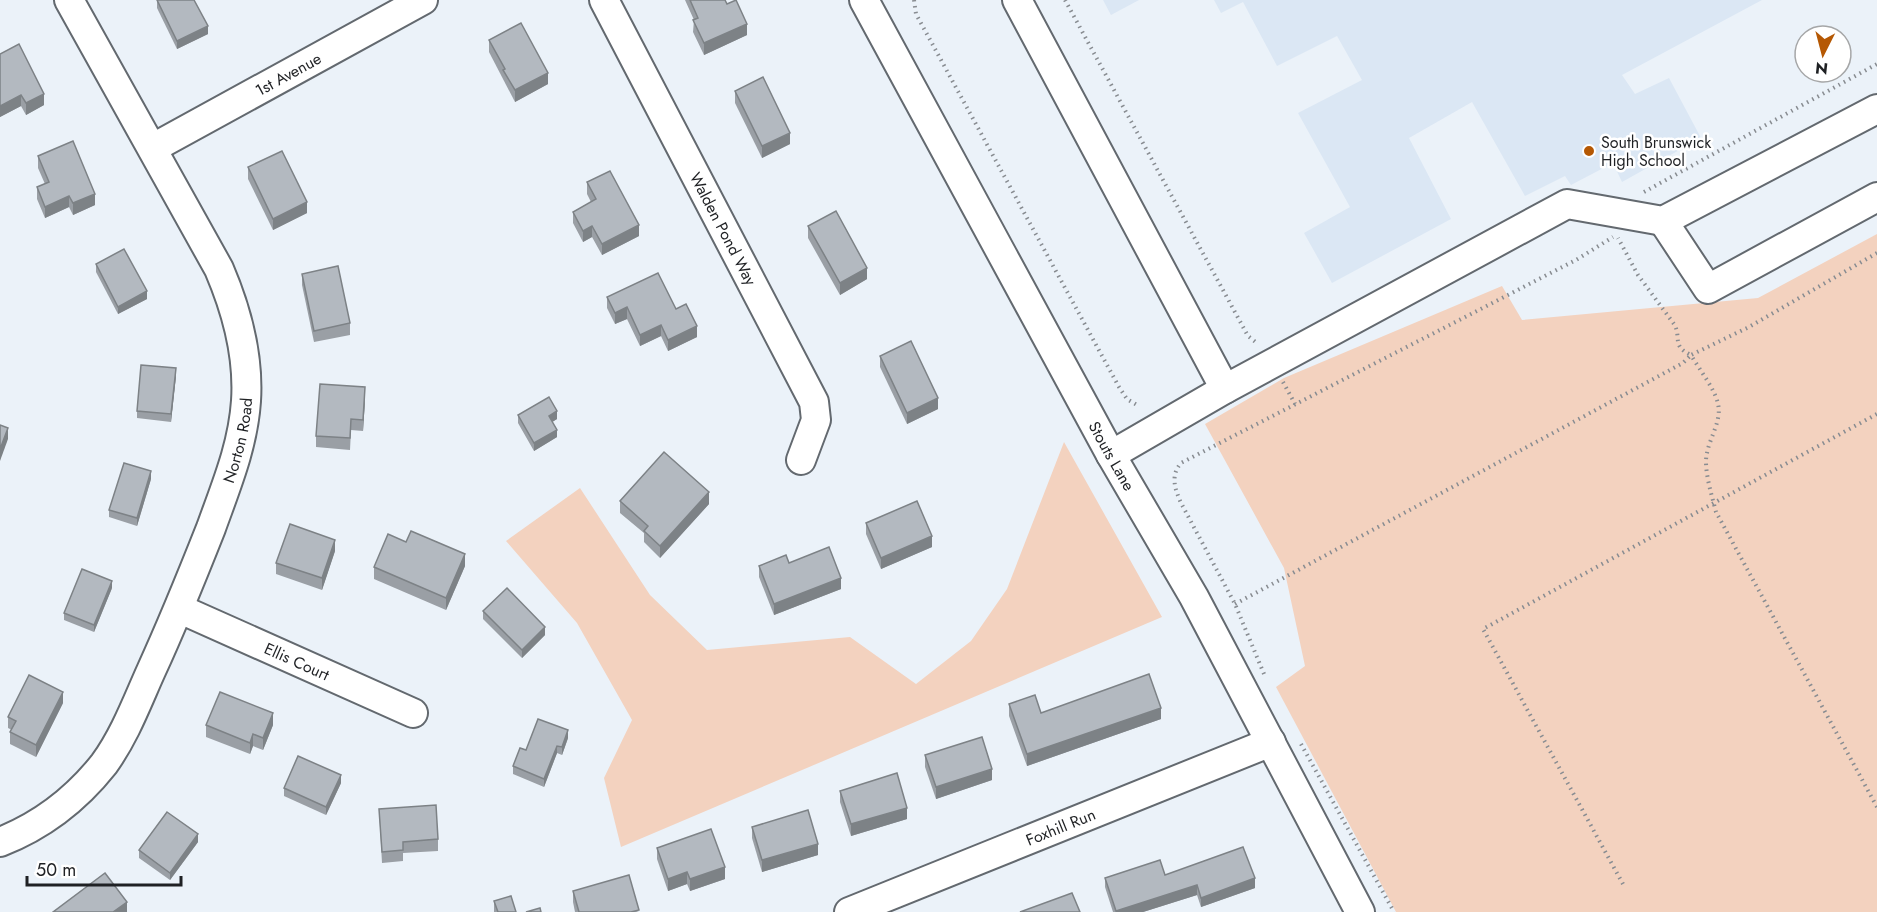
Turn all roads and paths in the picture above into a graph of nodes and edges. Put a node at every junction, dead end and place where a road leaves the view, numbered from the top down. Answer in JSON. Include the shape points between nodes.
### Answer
{"nodes":[{"id":1,"x":69,"y":0,"type":"edge"},
{"id":2,"x":423,"y":0,"type":"edge"},
{"id":3,"x":604,"y":0,"type":"edge"},
{"id":4,"x":864,"y":0,"type":"edge"},
{"id":5,"x":914,"y":0,"type":"edge"},
{"id":6,"x":1017,"y":0,"type":"edge"},
{"id":7,"x":1065,"y":0,"type":"edge"},
{"id":8,"x":1877,"y":64,"type":"edge"},
{"id":9,"x":1877,"y":109,"type":"edge"},
{"id":10,"x":153,"y":148,"type":"junction"},
{"id":11,"x":1641,"y":193,"type":"dead end"},
{"id":12,"x":1877,"y":197,"type":"edge"},
{"id":13,"x":1663,"y":221,"type":"junction"},
{"id":14,"x":1877,"y":253,"type":"edge"},
{"id":15,"x":1266,"y":350,"type":"dead end"},
{"id":16,"x":1691,"y":355,"type":"junction"},
{"id":17,"x":1225,"y":389,"type":"junction"},
{"id":18,"x":1137,"y":405,"type":"dead end"},
{"id":19,"x":1877,"y":414,"type":"edge"},
{"id":20,"x":1111,"y":455,"type":"junction"},
{"id":21,"x":801,"y":460,"type":"dead end"},
{"id":22,"x":1714,"y":503,"type":"junction"},
{"id":23,"x":1235,"y":604,"type":"junction"},
{"id":24,"x":180,"y":609,"type":"junction"},
{"id":25,"x":1264,"y":674,"type":"dead end"},
{"id":26,"x":413,"y":713,"type":"dead end"},
{"id":27,"x":1284,"y":739,"type":"junction"},
{"id":28,"x":1877,"y":807,"type":"edge"},
{"id":29,"x":0,"y":842,"type":"edge"},
{"id":30,"x":1623,"y":884,"type":"dead end"},
{"id":31,"x":849,"y":912,"type":"edge"},
{"id":32,"x":1360,"y":912,"type":"edge"},
{"id":33,"x":1394,"y":912,"type":"edge"}],
"edges":[{"from":1,"to":10,"type":"street","name":"Norton Road"},
{"from":2,"to":10,"type":"street","name":"1st Avenue"},
{"from":3,"to":21,"type":"street","name":"Walden Pond Way","via":[[814,402],[816,420]]},
{"from":4,"to":20,"type":"street","name":"Stouts Lane"},
{"from":5,"to":18,"type":"path","via":[[916,14],[1119,387]]},
{"from":6,"to":17,"type":"street"},
{"from":7,"to":15,"type":"path","via":[[1248,336]]},
{"from":8,"to":11,"type":"path"},
{"from":9,"to":13,"type":"street"},
{"from":10,"to":24,"type":"street","name":"Norton Road","via":[[230,294],[246,373],[243,428],[237,454]]},
{"from":12,"to":13,"type":"street","via":[[1708,290]]},
{"from":13,"to":17,"type":"street","via":[[1567,204]]},
{"from":14,"to":16,"type":"path","via":[[1749,327]]},
{"from":16,"to":22,"type":"path","via":[[1719,406],[1706,455]]},
{"from":16,"to":23,"type":"path","via":[[1683,363]]},
{"from":16,"to":23,"type":"path","via":[[1678,347],[1674,324],[1638,275],[1616,235],[1576,260],[1181,463],[1173,477],[1176,490]]},
{"from":17,"to":20,"type":"street"},
{"from":19,"to":22,"type":"path"},
{"from":20,"to":27,"type":"street","name":"Stouts Lane"},
{"from":22,"to":28,"type":"path"},
{"from":22,"to":30,"type":"path","via":[[1483,629]]},
{"from":23,"to":25,"type":"path"},
{"from":24,"to":26,"type":"street","name":"Ellis Court"},
{"from":24,"to":29,"type":"street","name":"Norton Road","via":[[130,720],[104,763],[88,783],[50,816]]},
{"from":27,"to":31,"type":"street","name":"Foxhill Run"},
{"from":27,"to":32,"type":"street","name":"Stouts Lane"},
{"from":27,"to":33,"type":"path"}]}
